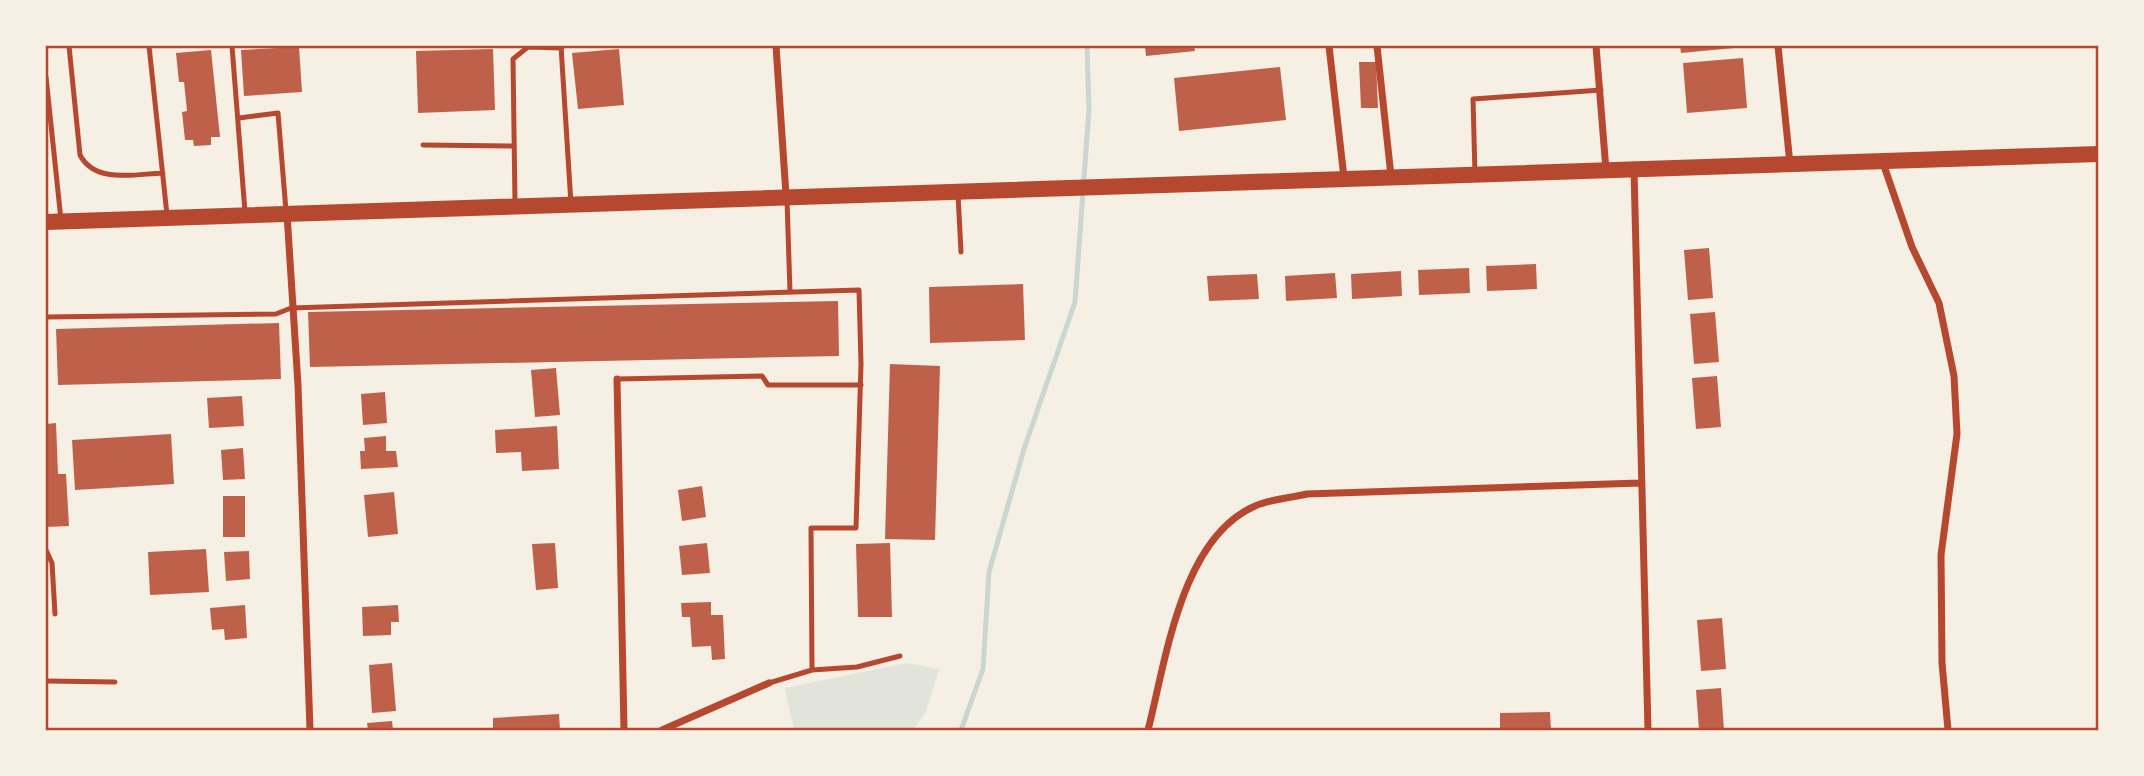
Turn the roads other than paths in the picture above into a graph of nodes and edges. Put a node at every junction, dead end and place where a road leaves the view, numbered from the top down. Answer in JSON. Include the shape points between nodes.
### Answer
{"nodes":[{"id":1,"x":69,"y":46,"type":"edge"},
{"id":2,"x":149,"y":46,"type":"edge"},
{"id":3,"x":232,"y":46,"type":"edge"},
{"id":4,"x":561,"y":46,"type":"edge"},
{"id":5,"x":776,"y":46,"type":"edge"},
{"id":6,"x":1329,"y":46,"type":"edge"},
{"id":7,"x":1377,"y":46,"type":"edge"},
{"id":8,"x":1596,"y":46,"type":"edge"},
{"id":9,"x":1778,"y":46,"type":"edge"},
{"id":10,"x":46,"y":77,"type":"edge"},
{"id":11,"x":1601,"y":90,"type":"junction"},
{"id":12,"x":239,"y":118,"type":"junction"},
{"id":13,"x":423,"y":145,"type":"dead end"},
{"id":14,"x":514,"y":146,"type":"junction"},
{"id":15,"x":2098,"y":153,"type":"edge"},
{"id":16,"x":46,"y":155,"type":"edge"},
{"id":17,"x":54,"y":155,"type":"junction"},
{"id":18,"x":1883,"y":163,"type":"junction"},
{"id":19,"x":1790,"y":164,"type":"junction"},
{"id":20,"x":1634,"y":170,"type":"junction"},
{"id":21,"x":1606,"y":171,"type":"junction"},
{"id":22,"x":163,"y":173,"type":"junction"},
{"id":23,"x":1475,"y":174,"type":"junction"},
{"id":24,"x":1391,"y":177,"type":"junction"},
{"id":25,"x":1344,"y":178,"type":"junction"},
{"id":26,"x":958,"y":190,"type":"junction"},
{"id":27,"x":786,"y":195,"type":"junction"},
{"id":28,"x":571,"y":204,"type":"junction"},
{"id":29,"x":515,"y":206,"type":"junction"},
{"id":30,"x":287,"y":214,"type":"junction"},
{"id":31,"x":245,"y":215,"type":"junction"},
{"id":32,"x":168,"y":218,"type":"junction"},
{"id":33,"x":53,"y":221,"type":"edge"},
{"id":34,"x":961,"y":252,"type":"dead end"},
{"id":35,"x":790,"y":292,"type":"junction"},
{"id":36,"x":291,"y":308,"type":"junction"},
{"id":37,"x":46,"y":317,"type":"edge"},
{"id":38,"x":617,"y":379,"type":"joint"},
{"id":39,"x":861,"y":385,"type":"junction"},
{"id":40,"x":1640,"y":483,"type":"junction"},
{"id":41,"x":46,"y":550,"type":"edge"},
{"id":42,"x":55,"y":614,"type":"dead end"},
{"id":43,"x":900,"y":656,"type":"dead end"},
{"id":44,"x":812,"y":670,"type":"junction"},
{"id":45,"x":46,"y":681,"type":"edge"},
{"id":46,"x":116,"y":682,"type":"dead end"},
{"id":47,"x":769,"y":683,"type":"joint"},
{"id":48,"x":310,"y":730,"type":"edge"},
{"id":49,"x":624,"y":730,"type":"edge"},
{"id":50,"x":662,"y":730,"type":"edge"},
{"id":51,"x":1148,"y":730,"type":"edge"},
{"id":52,"x":1648,"y":730,"type":"edge"},
{"id":53,"x":1948,"y":730,"type":"edge"}],
"edges":[{"from":1,"to":22,"type":"lane","via":[[80,155],[86,167],[101,174]]},
{"from":2,"to":22,"type":"lane"},
{"from":3,"to":12,"type":"lane"},
{"from":4,"to":14,"type":"lane","via":[[528,47],[513,59]]},
{"from":4,"to":28,"type":"lane"},
{"from":5,"to":27,"type":"street"},
{"from":6,"to":25,"type":"street"},
{"from":7,"to":24,"type":"street"},
{"from":8,"to":11,"type":"street"},
{"from":9,"to":19,"type":"street"},
{"from":10,"to":17,"type":"lane"},
{"from":11,"to":21,"type":"street"},
{"from":11,"to":23,"type":"lane","via":[[1473,99]]},
{"from":12,"to":30,"type":"lane","via":[[278,113]]},
{"from":12,"to":31,"type":"lane"},
{"from":13,"to":14,"type":"lane"},
{"from":14,"to":29,"type":"lane"},
{"from":15,"to":18,"type":"main road"},
{"from":16,"to":17,"type":"lane"},
{"from":17,"to":33,"type":"lane"},
{"from":18,"to":19,"type":"main road"},
{"from":18,"to":53,"type":"street","via":[[1939,303],[1954,376],[1957,434],[1941,555]]},
{"from":19,"to":20,"type":"main road"},
{"from":20,"to":21,"type":"main road"},
{"from":20,"to":40,"type":"street"},
{"from":21,"to":23,"type":"main road"},
{"from":22,"to":32,"type":"lane"},
{"from":23,"to":24,"type":"main road"},
{"from":24,"to":25,"type":"main road"},
{"from":25,"to":26,"type":"main road"},
{"from":26,"to":27,"type":"main road"},
{"from":26,"to":34,"type":"lane"},
{"from":27,"to":28,"type":"main road"},
{"from":27,"to":35,"type":"lane"},
{"from":28,"to":29,"type":"main road"},
{"from":29,"to":30,"type":"main road"},
{"from":30,"to":31,"type":"main road"},
{"from":30,"to":36,"type":"street"},
{"from":31,"to":32,"type":"main road"},
{"from":32,"to":33,"type":"main road"},
{"from":35,"to":36,"type":"lane"},
{"from":35,"to":39,"type":"lane","via":[[859,290]]},
{"from":36,"to":37,"type":"lane","via":[[276,314]]},
{"from":36,"to":48,"type":"street","via":[[298,385]]},
{"from":38,"to":39,"type":"lane","via":[[762,376],[768,385]]},
{"from":38,"to":49,"type":"street"},
{"from":39,"to":44,"type":"lane","via":[[856,528],[811,528]]},
{"from":40,"to":51,"type":"street","via":[[1307,494],[1254,506],[1211,538],[1188,579]]},
{"from":40,"to":52,"type":"street"},
{"from":41,"to":42,"type":"lane","via":[[52,564]]},
{"from":43,"to":44,"type":"lane","via":[[857,667]]},
{"from":44,"to":47,"type":"lane"},
{"from":45,"to":46,"type":"lane"},
{"from":47,"to":50,"type":"street"}]}
